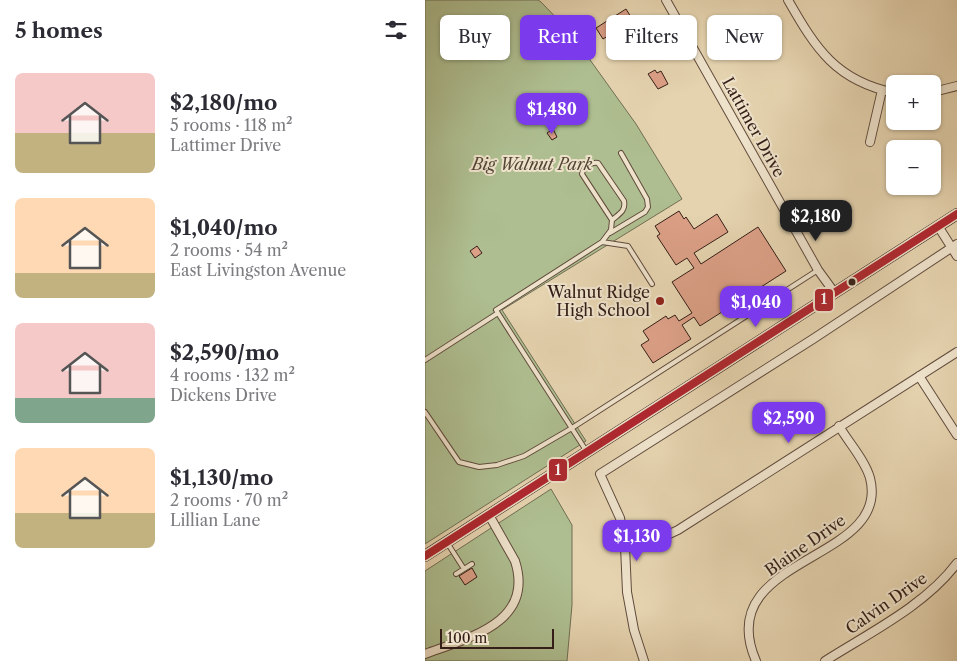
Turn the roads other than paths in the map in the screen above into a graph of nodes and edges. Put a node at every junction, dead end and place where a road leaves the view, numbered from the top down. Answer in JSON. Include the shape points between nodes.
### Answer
{"nodes":[{"id":1,"x":666,"y":0,"type":"edge"},
{"id":2,"x":788,"y":0,"type":"edge"},
{"id":3,"x":957,"y":86,"type":"edge"},
{"id":4,"x":882,"y":90,"type":"junction"},
{"id":5,"x":941,"y":90,"type":"edge"},
{"id":6,"x":886,"y":91,"type":"edge"},
{"id":7,"x":870,"y":142,"type":"dead end"},
{"id":8,"x":621,"y":153,"type":"dead end"},
{"id":9,"x":957,"y":214,"type":"edge"},
{"id":10,"x":612,"y":220,"type":"junction"},
{"id":11,"x":938,"y":226,"type":"junction"},
{"id":12,"x":608,"y":234,"type":"junction"},
{"id":13,"x":602,"y":242,"type":"junction"},
{"id":14,"x":954,"y":246,"type":"edge"},
{"id":15,"x":957,"y":256,"type":"edge"},
{"id":16,"x":818,"y":270,"type":"junction"},
{"id":17,"x":652,"y":284,"type":"dead end"},
{"id":18,"x":835,"y":292,"type":"junction"},
{"id":19,"x":498,"y":313,"type":"junction"},
{"id":20,"x":957,"y":352,"type":"edge"},
{"id":21,"x":425,"y":360,"type":"edge"},
{"id":22,"x":919,"y":376,"type":"junction"},
{"id":23,"x":425,"y":412,"type":"edge"},
{"id":24,"x":839,"y":426,"type":"junction"},
{"id":25,"x":572,"y":428,"type":"junction"},
{"id":26,"x":957,"y":435,"type":"edge"},
{"id":27,"x":587,"y":452,"type":"junction"},
{"id":28,"x":489,"y":515,"type":"junction"},
{"id":29,"x":447,"y":542,"type":"junction"},
{"id":30,"x":625,"y":546,"type":"junction"},
{"id":31,"x":425,"y":556,"type":"edge"},
{"id":32,"x":957,"y":562,"type":"edge"},
{"id":33,"x":472,"y":564,"type":"dead end"},
{"id":34,"x":464,"y":570,"type":"junction"},
{"id":35,"x":456,"y":574,"type":"dead end"},
{"id":36,"x":425,"y":654,"type":"edge"},
{"id":37,"x":644,"y":661,"type":"edge"},
{"id":38,"x":756,"y":661,"type":"edge"},
{"id":39,"x":825,"y":661,"type":"edge"}],
"edges":[{"from":1,"to":16,"type":"street","name":"Lattimer Drive"},
{"from":2,"to":4,"type":"street","via":[[828,60],[854,79]]},
{"from":3,"to":5,"type":"street"},
{"from":4,"to":6,"type":"street"},
{"from":4,"to":7,"type":"street"},
{"from":8,"to":12,"type":"lane","via":[[647,199],[648,207]]},
{"from":9,"to":11,"type":"main road"},
{"from":10,"to":10,"type":"lane","via":[[582,174],[594,162],[603,168],[624,202],[623,211]]},
{"from":10,"to":12,"type":"lane"},
{"from":11,"to":14,"type":"street"},
{"from":11,"to":18,"type":"main road"},
{"from":12,"to":13,"type":"lane"},
{"from":13,"to":17,"type":"lane","via":[[628,246]]},
{"from":13,"to":19,"type":"lane","via":[[496,310]]},
{"from":14,"to":15,"type":"street"},
{"from":14,"to":30,"type":"street","via":[[600,474],[619,518]]},
{"from":16,"to":18,"type":"street","name":"Lattimer Drive"},
{"from":16,"to":25,"type":"lane"},
{"from":18,"to":27,"type":"main road"},
{"from":19,"to":21,"type":"lane"},
{"from":19,"to":25,"type":"lane"},
{"from":20,"to":22,"type":"street"},
{"from":22,"to":24,"type":"street"},
{"from":22,"to":26,"type":"street"},
{"from":23,"to":25,"type":"lane","via":[[459,462],[479,467],[524,456]]},
{"from":24,"to":30,"type":"street","via":[[677,530],[663,537]]},
{"from":24,"to":38,"type":"street","name":"Blaine Drive","via":[[867,472],[871,500],[861,522],[850,532],[778,579],[756,601],[748,630]]},
{"from":25,"to":27,"type":"lane"},
{"from":27,"to":28,"type":"main road"},
{"from":28,"to":29,"type":"main road"},
{"from":28,"to":36,"type":"street","via":[[515,561],[519,584],[516,600],[493,626]]},
{"from":29,"to":31,"type":"main road"},
{"from":29,"to":34,"type":"lane"},
{"from":30,"to":37,"type":"street","via":[[627,592]]},
{"from":32,"to":39,"type":"street","name":"Calvin Drive","via":[[930,592]]},
{"from":33,"to":34,"type":"lane"},
{"from":34,"to":35,"type":"lane"}]}
